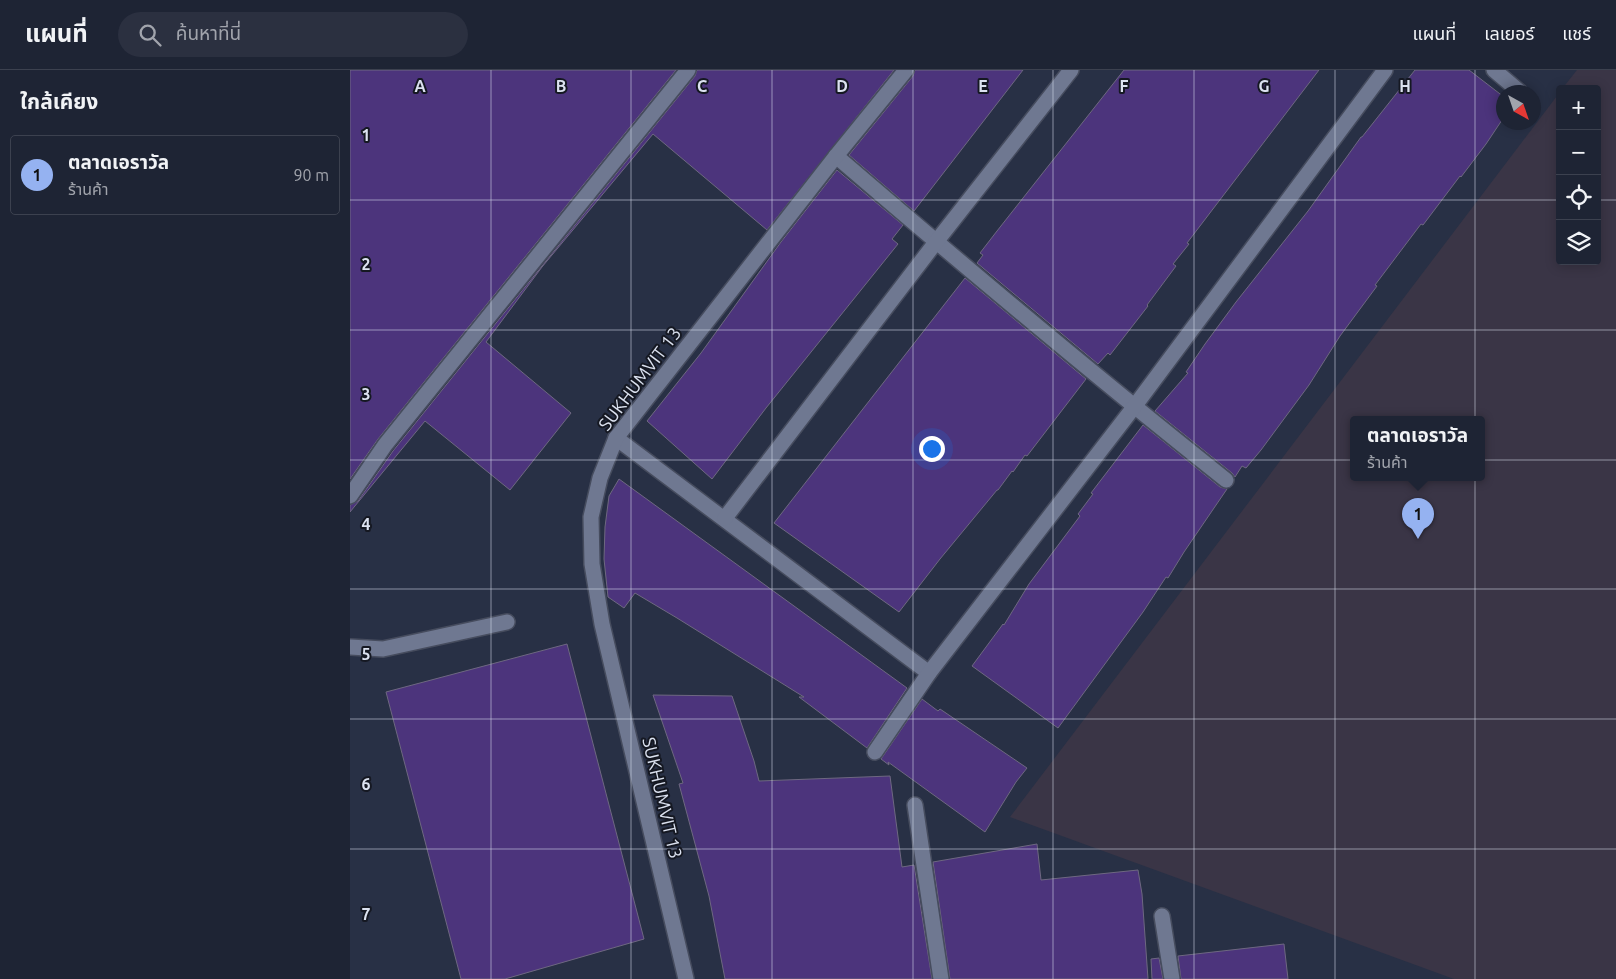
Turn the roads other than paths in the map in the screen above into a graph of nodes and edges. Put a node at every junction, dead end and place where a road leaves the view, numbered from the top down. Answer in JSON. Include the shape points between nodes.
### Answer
{"nodes":[{"id":1,"x":688,"y":70,"type":"edge"},
{"id":2,"x":906,"y":70,"type":"edge"},
{"id":3,"x":1071,"y":70,"type":"edge"},
{"id":4,"x":1385,"y":70,"type":"edge"},
{"id":5,"x":1494,"y":70,"type":"edge"},
{"id":6,"x":1512,"y":85,"type":"edge"},
{"id":7,"x":836,"y":156,"type":"junction"},
{"id":8,"x":936,"y":242,"type":"junction"},
{"id":9,"x":1134,"y":407,"type":"junction"},
{"id":10,"x":616,"y":438,"type":"junction"},
{"id":11,"x":1226,"y":480,"type":"dead end"},
{"id":12,"x":350,"y":496,"type":"edge"},
{"id":13,"x":725,"y":518,"type":"junction"},
{"id":14,"x":507,"y":622,"type":"dead end"},
{"id":15,"x":350,"y":647,"type":"edge"},
{"id":16,"x":930,"y":673,"type":"junction"},
{"id":17,"x":875,"y":752,"type":"dead end"},
{"id":18,"x":915,"y":805,"type":"dead end"},
{"id":19,"x":1162,"y":916,"type":"dead end"},
{"id":20,"x":686,"y":979,"type":"edge"},
{"id":21,"x":941,"y":979,"type":"edge"},
{"id":22,"x":1172,"y":979,"type":"edge"}],
"edges":[{"from":1,"to":12,"type":"street","via":[[385,445]]},
{"from":2,"to":7,"type":"street","name":"SUKHUMVIT 13"},
{"from":3,"to":8,"type":"street"},
{"from":4,"to":9,"type":"street"},
{"from":5,"to":6,"type":"street"},
{"from":7,"to":8,"type":"street"},
{"from":7,"to":10,"type":"street","name":"SUKHUMVIT 13"},
{"from":8,"to":9,"type":"street"},
{"from":8,"to":13,"type":"street"},
{"from":9,"to":11,"type":"street"},
{"from":9,"to":16,"type":"street"},
{"from":10,"to":13,"type":"street"},
{"from":10,"to":20,"type":"street","name":"SUKHUMVIT 13","via":[[600,478],[591,517],[592,564],[602,624]]},
{"from":13,"to":16,"type":"street"},
{"from":14,"to":15,"type":"street","via":[[382,649]]},
{"from":16,"to":17,"type":"street"},
{"from":18,"to":21,"type":"street"},
{"from":19,"to":22,"type":"street"}]}
